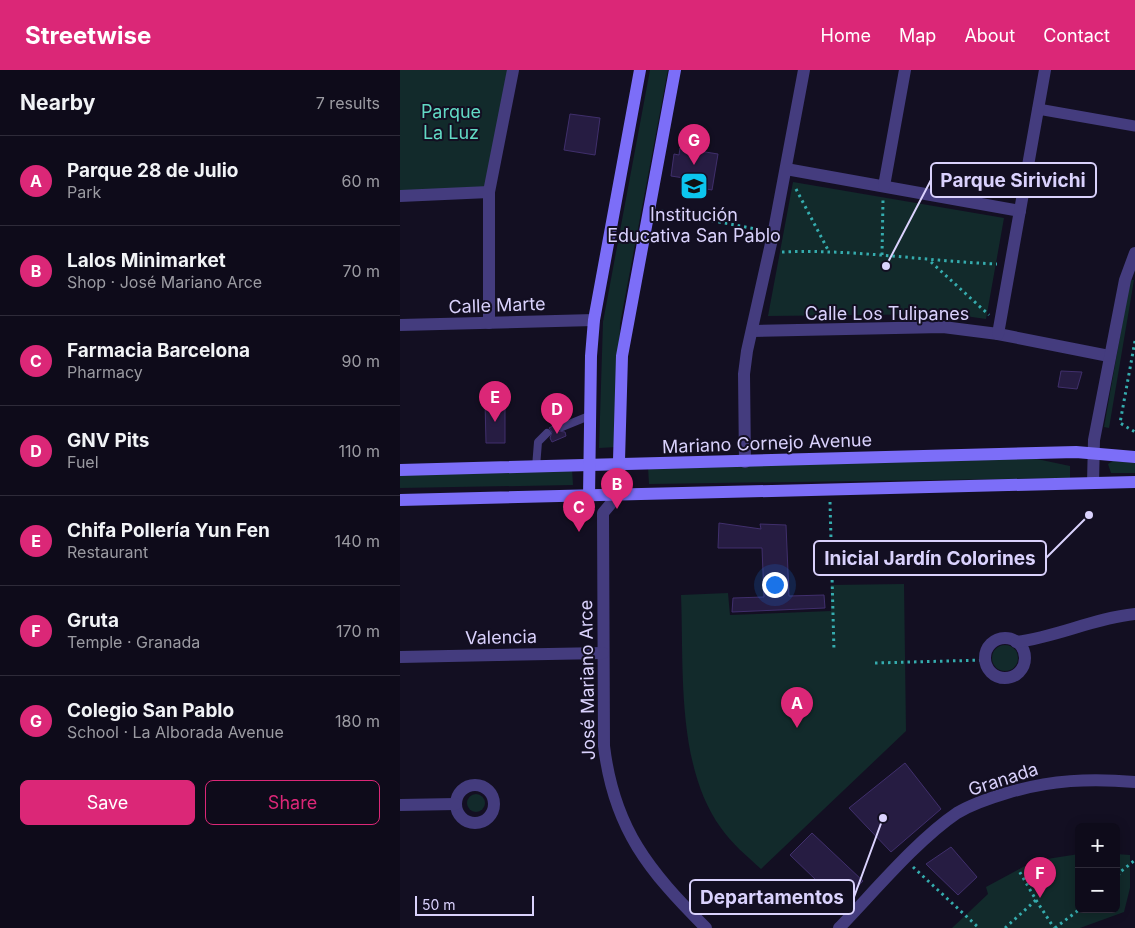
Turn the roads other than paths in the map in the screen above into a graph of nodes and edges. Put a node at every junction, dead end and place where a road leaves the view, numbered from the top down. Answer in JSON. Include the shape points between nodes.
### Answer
{"nodes":[{"id":1,"x":512,"y":70,"type":"edge"},
{"id":2,"x":640,"y":70,"type":"edge"},
{"id":3,"x":675,"y":70,"type":"edge"},
{"id":4,"x":804,"y":70,"type":"edge"},
{"id":5,"x":905,"y":70,"type":"edge"},
{"id":6,"x":1045,"y":70,"type":"edge"},
{"id":7,"x":1038,"y":109,"type":"junction"},
{"id":8,"x":1135,"y":126,"type":"edge"},
{"id":9,"x":786,"y":169,"type":"junction"},
{"id":10,"x":884,"y":186,"type":"junction"},
{"id":11,"x":489,"y":192,"type":"junction"},
{"id":12,"x":400,"y":196,"type":"edge"},
{"id":13,"x":1020,"y":211,"type":"junction"},
{"id":14,"x":1134,"y":260,"type":"edge"},
{"id":15,"x":594,"y":320,"type":"junction"},
{"id":16,"x":490,"y":323,"type":"junction"},
{"id":17,"x":400,"y":325,"type":"edge"},
{"id":18,"x":998,"y":329,"type":"junction"},
{"id":19,"x":752,"y":331,"type":"junction"},
{"id":20,"x":1110,"y":356,"type":"junction"},
{"id":21,"x":589,"y":416,"type":"junction"},
{"id":22,"x":562,"y":426,"type":"dead end"},
{"id":23,"x":547,"y":432,"type":"dead end"},
{"id":24,"x":1092,"y":453,"type":"junction"},
{"id":25,"x":1135,"y":456,"type":"edge"},
{"id":26,"x":745,"y":462,"type":"junction"},
{"id":27,"x":619,"y":465,"type":"junction"},
{"id":28,"x":589,"y":466,"type":"junction"},
{"id":29,"x":536,"y":467,"type":"junction"},
{"id":30,"x":400,"y":470,"type":"edge"},
{"id":31,"x":1135,"y":482,"type":"edge"},
{"id":32,"x":1093,"y":483,"type":"junction"},
{"id":33,"x":618,"y":495,"type":"junction"},
{"id":34,"x":589,"y":496,"type":"junction"},
{"id":35,"x":400,"y":500,"type":"edge"},
{"id":36,"x":602,"y":513,"type":"junction"},
{"id":37,"x":1135,"y":614,"type":"edge"},
{"id":38,"x":1037,"y":639,"type":"junction"},
{"id":39,"x":1016,"y":642,"type":"junction"},
{"id":40,"x":603,"y":653,"type":"junction"},
{"id":41,"x":1024,"y":654,"type":"junction"},
{"id":42,"x":400,"y":656,"type":"edge"},
{"id":43,"x":1135,"y":782,"type":"edge"},
{"id":44,"x":456,"y":804,"type":"dead end"},
{"id":45,"x":400,"y":805,"type":"edge"},
{"id":46,"x":706,"y":928,"type":"edge"},
{"id":47,"x":839,"y":928,"type":"edge"}],
"edges":[{"from":1,"to":11,"type":"street"},
{"from":2,"to":15,"type":"main road"},
{"from":3,"to":27,"type":"main road","via":[[622,356]]},
{"from":4,"to":9,"type":"street"},
{"from":5,"to":10,"type":"street"},
{"from":6,"to":7,"type":"street"},
{"from":7,"to":8,"type":"street"},
{"from":7,"to":13,"type":"street"},
{"from":9,"to":10,"type":"street"},
{"from":9,"to":19,"type":"street"},
{"from":10,"to":13,"type":"street"},
{"from":11,"to":12,"type":"street"},
{"from":11,"to":16,"type":"street"},
{"from":13,"to":18,"type":"street"},
{"from":14,"to":20,"type":"street","via":[[1125,280]]},
{"from":15,"to":16,"type":"street","name":"Calle Marte"},
{"from":15,"to":21,"type":"main road"},
{"from":16,"to":17,"type":"street","name":"Calle Marte"},
{"from":18,"to":19,"type":"street","name":"Calle Los Tulipanes"},
{"from":18,"to":20,"type":"street","name":"Calle Los Tulipanes"},
{"from":19,"to":26,"type":"street","via":[[744,374]]},
{"from":20,"to":24,"type":"street"},
{"from":21,"to":22,"type":"lane"},
{"from":21,"to":28,"type":"main road"},
{"from":23,"to":29,"type":"lane","via":[[538,442]]},
{"from":24,"to":25,"type":"main road","name":"Mariano Cornejo Avenue"},
{"from":24,"to":26,"type":"main road","name":"Mariano Cornejo Avenue"},
{"from":24,"to":32,"type":"street"},
{"from":26,"to":27,"type":"main road","name":"Mariano Cornejo Avenue"},
{"from":27,"to":28,"type":"main road","name":"Mariano Cornejo Avenue"},
{"from":27,"to":33,"type":"main road"},
{"from":28,"to":29,"type":"main road","name":"Mariano Cornejo Avenue"},
{"from":28,"to":34,"type":"main road"},
{"from":29,"to":30,"type":"main road","name":"Mariano Cornejo Avenue"},
{"from":31,"to":32,"type":"main road"},
{"from":32,"to":33,"type":"main road"},
{"from":33,"to":34,"type":"main road"},
{"from":33,"to":36,"type":"street"},
{"from":34,"to":35,"type":"main road"},
{"from":34,"to":36,"type":"street"},
{"from":36,"to":40,"type":"street","name":"José Mariano Arce"},
{"from":37,"to":38,"type":"street","via":[[1092,622]]},
{"from":38,"to":39,"type":"street"},
{"from":38,"to":41,"type":"street"},
{"from":39,"to":41,"type":"street"},
{"from":39,"to":41,"type":"street","via":[[1005,638],[988,647],[985,660],[990,672],[1002,678],[1014,675],[1023,666]]},
{"from":40,"to":42,"type":"street","name":"Valencia"},
{"from":40,"to":46,"type":"street","name":"José Mariano Arce","via":[[604,746],[614,797],[625,826],[656,877]]},
{"from":43,"to":47,"type":"street","name":"Granada","via":[[1099,779],[1048,782],[1000,795],[958,813],[938,828]]},
{"from":44,"to":45,"type":"street"}]}
